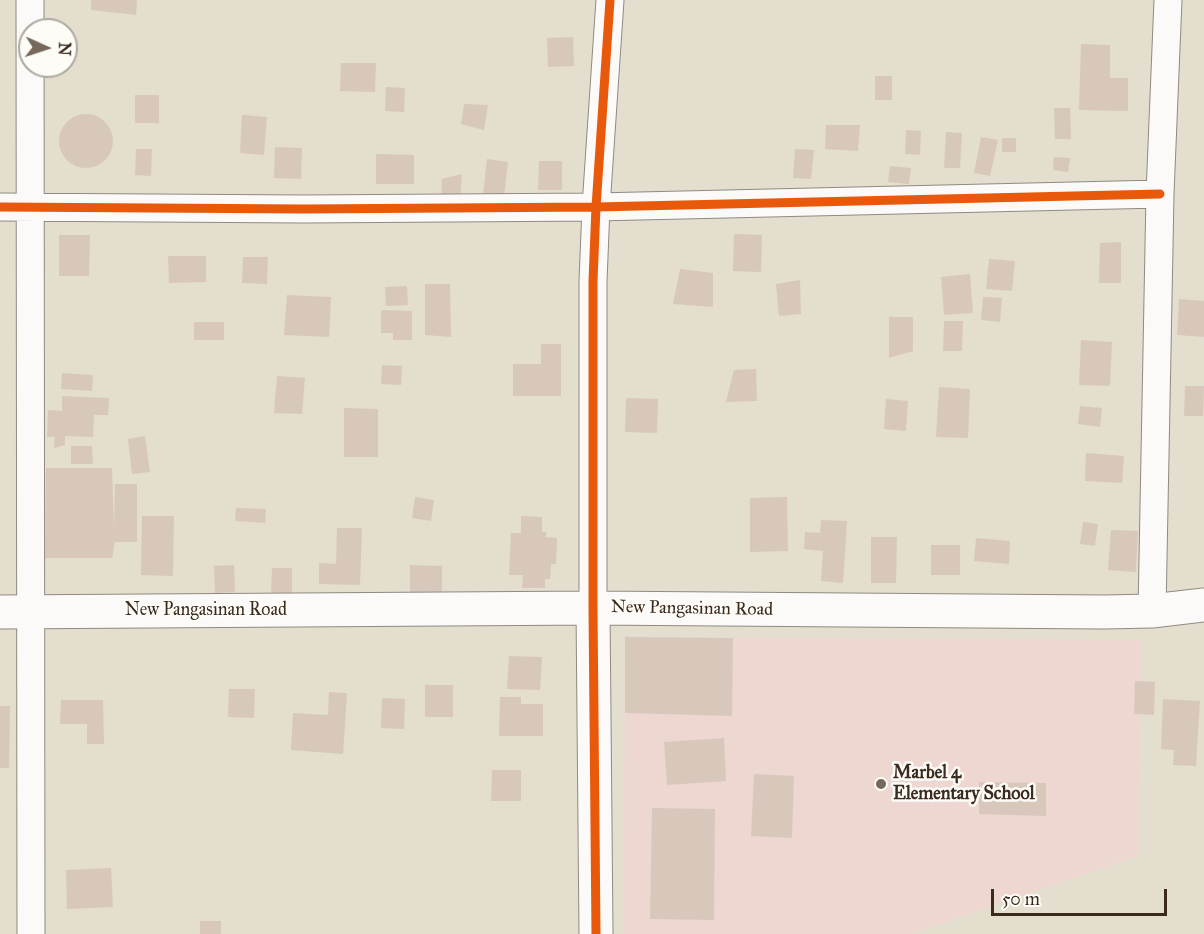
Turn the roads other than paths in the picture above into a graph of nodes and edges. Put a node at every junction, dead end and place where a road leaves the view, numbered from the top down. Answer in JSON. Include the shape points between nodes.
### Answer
{"nodes":[{"id":1,"x":30,"y":0,"type":"edge"},
{"id":2,"x":610,"y":0,"type":"edge"},
{"id":3,"x":1168,"y":0,"type":"edge"},
{"id":4,"x":1160,"y":194,"type":"junction"},
{"id":5,"x":0,"y":207,"type":"edge"},
{"id":6,"x":31,"y":207,"type":"junction"},
{"id":7,"x":596,"y":207,"type":"junction"},
{"id":8,"x":1204,"y":605,"type":"edge"},
{"id":9,"x":593,"y":608,"type":"junction"},
{"id":10,"x":1152,"y":611,"type":"junction"},
{"id":11,"x":15,"y":612,"type":"edge"},
{"id":12,"x":31,"y":934,"type":"edge"},
{"id":13,"x":596,"y":934,"type":"edge"}],
"edges":[{"from":1,"to":6,"type":"street"},
{"from":2,"to":7,"type":"street"},
{"from":3,"to":4,"type":"street"},
{"from":4,"to":7,"type":"street"},
{"from":4,"to":10,"type":"street"},
{"from":5,"to":6,"type":"street"},
{"from":6,"to":7,"type":"street"},
{"from":6,"to":11,"type":"street"},
{"from":7,"to":9,"type":"street"},
{"from":8,"to":10,"type":"main road","name":"New Pangasinan Road"},
{"from":9,"to":10,"type":"main road","name":"New Pangasinan Road"},
{"from":9,"to":11,"type":"main road","name":"New Pangasinan Road"},
{"from":9,"to":13,"type":"main road"},
{"from":11,"to":12,"type":"street"}]}
